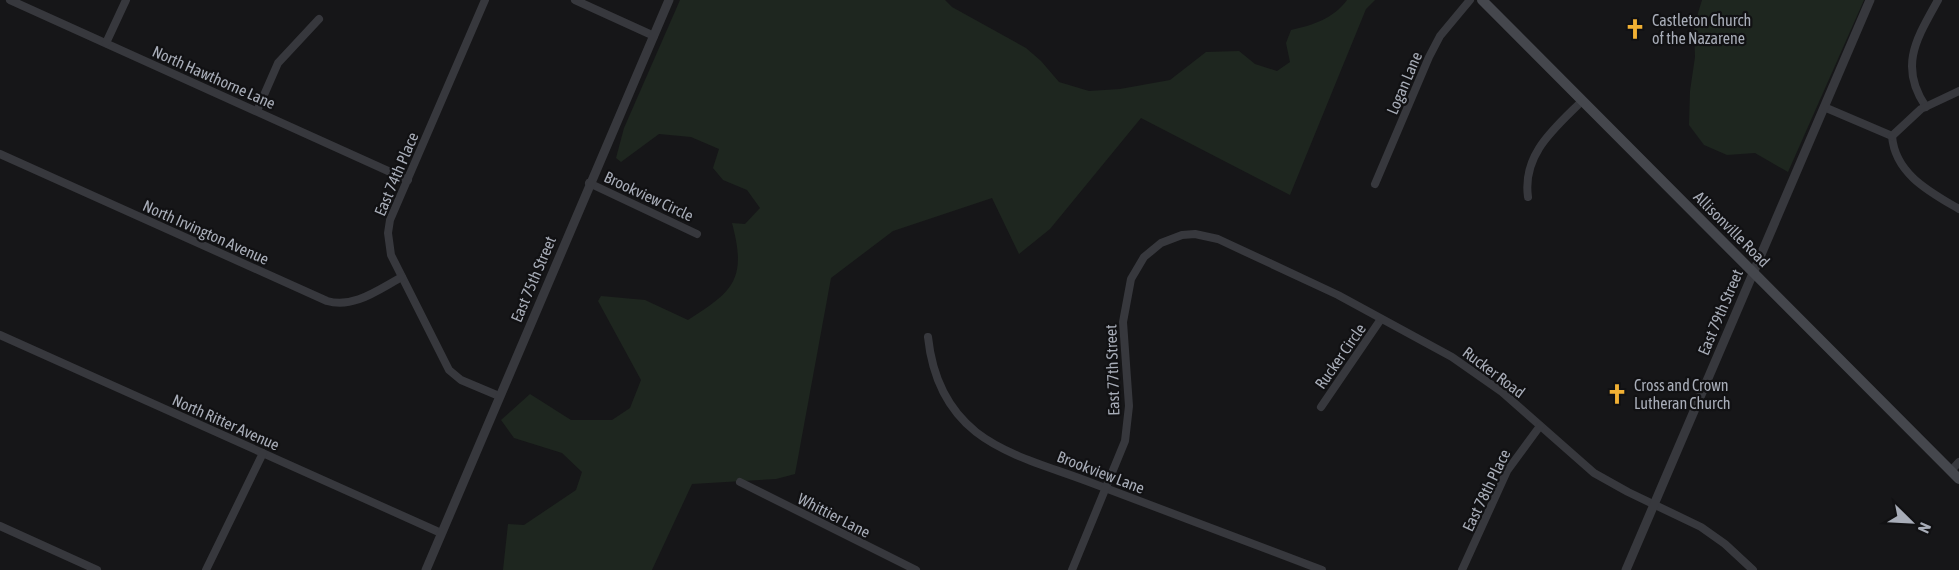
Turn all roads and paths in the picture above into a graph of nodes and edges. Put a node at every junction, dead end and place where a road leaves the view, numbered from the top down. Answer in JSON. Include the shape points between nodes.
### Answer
{"nodes":[{"id":1,"x":10,"y":0,"type":"edge"},
{"id":2,"x":126,"y":0,"type":"edge"},
{"id":3,"x":485,"y":0,"type":"edge"},
{"id":4,"x":575,"y":0,"type":"edge"},
{"id":5,"x":669,"y":0,"type":"edge"},
{"id":6,"x":1470,"y":0,"type":"edge"},
{"id":7,"x":1482,"y":0,"type":"edge"},
{"id":8,"x":1870,"y":0,"type":"edge"},
{"id":9,"x":1938,"y":0,"type":"edge"},
{"id":10,"x":319,"y":20,"type":"dead end"},
{"id":11,"x":654,"y":36,"type":"junction"},
{"id":12,"x":106,"y":43,"type":"junction"},
{"id":13,"x":1959,"y":91,"type":"edge"},
{"id":14,"x":1582,"y":101,"type":"junction"},
{"id":15,"x":1926,"y":106,"type":"junction"},
{"id":16,"x":1824,"y":107,"type":"junction"},
{"id":17,"x":257,"y":111,"type":"junction"},
{"id":18,"x":1892,"y":136,"type":"junction"},
{"id":19,"x":0,"y":154,"type":"edge"},
{"id":20,"x":408,"y":180,"type":"junction"},
{"id":21,"x":589,"y":183,"type":"junction"},
{"id":22,"x":1375,"y":184,"type":"dead end"},
{"id":23,"x":1528,"y":197,"type":"dead end"},
{"id":24,"x":1959,"y":209,"type":"edge"},
{"id":25,"x":697,"y":234,"type":"dead end"},
{"id":26,"x":1195,"y":234,"type":"joint"},
{"id":27,"x":1753,"y":272,"type":"junction"},
{"id":28,"x":402,"y":277,"type":"junction"},
{"id":29,"x":1381,"y":320,"type":"junction"},
{"id":30,"x":0,"y":335,"type":"edge"},
{"id":31,"x":928,"y":337,"type":"dead end"},
{"id":32,"x":500,"y":396,"type":"junction"},
{"id":33,"x":1321,"y":407,"type":"dead end"},
{"id":34,"x":1540,"y":426,"type":"junction"},
{"id":35,"x":263,"y":453,"type":"junction"},
{"id":36,"x":1959,"y":462,"type":"edge"},
{"id":37,"x":1951,"y":471,"type":"junction"},
{"id":38,"x":1959,"y":479,"type":"edge"},
{"id":39,"x":740,"y":482,"type":"dead end"},
{"id":40,"x":1107,"y":488,"type":"junction"},
{"id":41,"x":1655,"y":504,"type":"junction"},
{"id":42,"x":0,"y":526,"type":"edge"},
{"id":43,"x":441,"y":532,"type":"junction"},
{"id":44,"x":97,"y":570,"type":"edge"},
{"id":45,"x":206,"y":570,"type":"edge"},
{"id":46,"x":426,"y":570,"type":"edge"},
{"id":47,"x":916,"y":570,"type":"edge"},
{"id":48,"x":1072,"y":570,"type":"edge"},
{"id":49,"x":1322,"y":570,"type":"edge"},
{"id":50,"x":1462,"y":570,"type":"edge"},
{"id":51,"x":1626,"y":570,"type":"edge"},
{"id":52,"x":1753,"y":570,"type":"edge"}],
"edges":[{"from":1,"to":12,"type":"street","name":"North Hawthorne Lane"},
{"from":2,"to":12,"type":"street"},
{"from":3,"to":20,"type":"street","name":"East 74th Place"},
{"from":4,"to":11,"type":"street"},
{"from":5,"to":11,"type":"street","name":"East 75th Street"},
{"from":6,"to":22,"type":"street","name":"Logan Lane","via":[[1440,36]]},
{"from":7,"to":14,"type":"main road","name":"Allisonville Road"},
{"from":8,"to":16,"type":"street","name":"East 79th Street"},
{"from":9,"to":15,"type":"street","via":[[1916,41],[1911,60],[1913,82]]},
{"from":10,"to":17,"type":"street","via":[[280,60]]},
{"from":11,"to":21,"type":"street","name":"East 75th Street"},
{"from":12,"to":17,"type":"street","name":"North Hawthorne Lane"},
{"from":13,"to":15,"type":"street"},
{"from":14,"to":23,"type":"street","via":[[1537,148],[1529,169]]},
{"from":14,"to":27,"type":"main road","name":"Allisonville Road"},
{"from":15,"to":18,"type":"street"},
{"from":16,"to":18,"type":"street"},
{"from":16,"to":27,"type":"street","name":"East 79th Street"},
{"from":17,"to":20,"type":"street","name":"North Hawthorne Lane"},
{"from":18,"to":24,"type":"street","via":[[1898,157],[1912,178]]},
{"from":19,"to":28,"type":"street","name":"North Irvington Avenue","via":[[327,301],[358,300]]},
{"from":20,"to":28,"type":"street","name":"East 74th Place","via":[[387,233],[391,255]]},
{"from":21,"to":25,"type":"street","name":"Brookview Circle"},
{"from":21,"to":32,"type":"street","name":"East 75th Street"},
{"from":26,"to":29,"type":"street","name":"Rucker Road","via":[[1221,240],[1349,300]]},
{"from":26,"to":40,"type":"street","name":"East 77th Street","via":[[1161,243],[1144,257],[1131,279],[1123,322],[1130,406],[1127,432]]},
{"from":27,"to":37,"type":"main road","name":"Allisonville Road"},
{"from":27,"to":41,"type":"street","name":"East 79th Street"},
{"from":28,"to":32,"type":"street","name":"East 74th Place","via":[[449,370],[461,380]]},
{"from":29,"to":33,"type":"street","name":"Rucker Circle"},
{"from":29,"to":34,"type":"street","name":"Rucker Road","via":[[1471,369]]},
{"from":30,"to":35,"type":"street","name":"North Ritter Avenue"},
{"from":31,"to":40,"type":"street","name":"Brookview Lane","via":[[942,390],[975,431],[998,446]]},
{"from":32,"to":43,"type":"street","name":"East 75th Street"},
{"from":34,"to":41,"type":"street","name":"Rucker Road","via":[[1594,473]]},
{"from":34,"to":50,"type":"street","name":"East 78th Place","via":[[1507,471]]},
{"from":35,"to":43,"type":"street","name":"North Ritter Avenue"},
{"from":35,"to":45,"type":"street"},
{"from":36,"to":37,"type":"street"},
{"from":37,"to":38,"type":"main road","name":"Allisonville Road"},
{"from":39,"to":47,"type":"street","name":"Whittier Lane"},
{"from":40,"to":48,"type":"street","name":"East 77th Street"},
{"from":40,"to":49,"type":"street","name":"Brookview Lane"},
{"from":41,"to":51,"type":"street","name":"East 79th Street"},
{"from":41,"to":52,"type":"street","name":"Rucker Road","via":[[1712,533]]},
{"from":42,"to":44,"type":"street"},
{"from":43,"to":46,"type":"street","name":"East 75th Street"}]}
